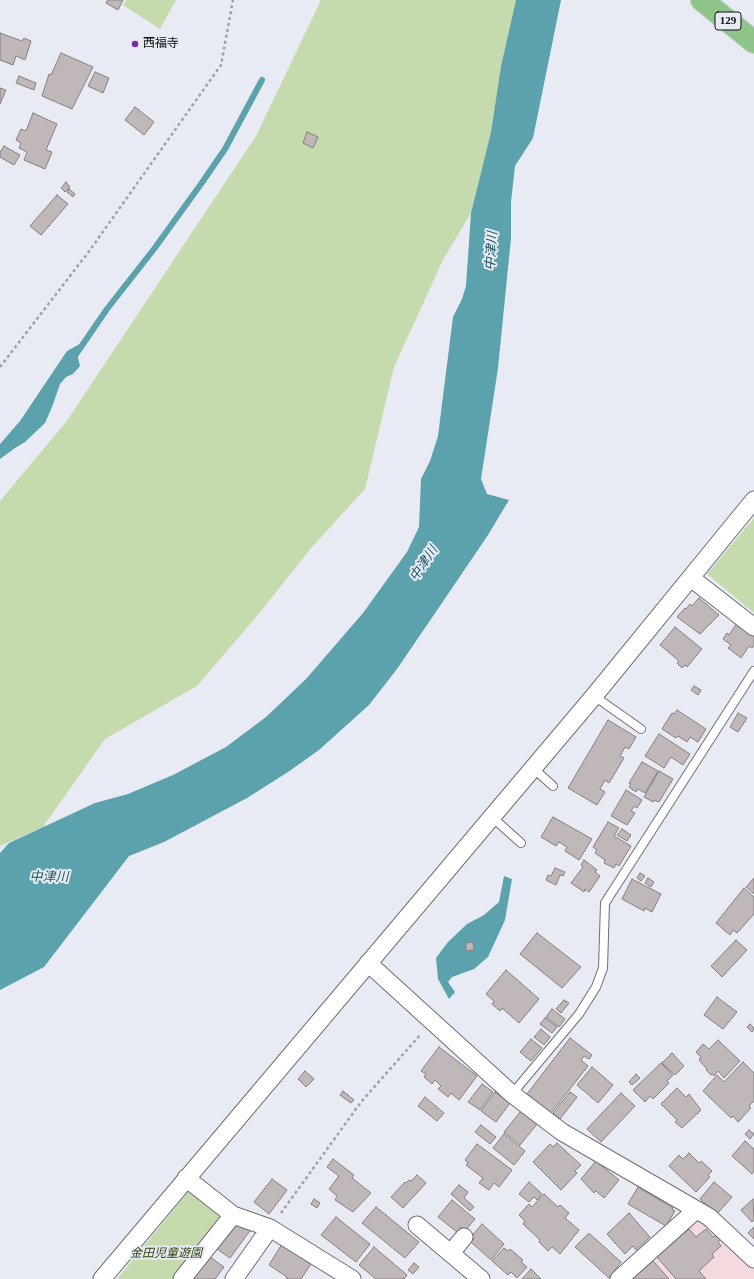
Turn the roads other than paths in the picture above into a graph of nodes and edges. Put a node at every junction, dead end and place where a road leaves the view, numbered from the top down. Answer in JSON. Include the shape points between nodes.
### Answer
{"nodes":[{"id":1,"x":702,"y":0,"type":"edge"},
{"id":2,"x":725,"y":0,"type":"edge"},
{"id":3,"x":754,"y":23,"type":"edge"},
{"id":4,"x":754,"y":42,"type":"edge"},
{"id":5,"x":754,"y":500,"type":"edge"},
{"id":6,"x":691,"y":578,"type":"junction"},
{"id":7,"x":754,"y":627,"type":"edge"},
{"id":8,"x":754,"y":671,"type":"edge"},
{"id":9,"x":594,"y":696,"type":"junction"},
{"id":10,"x":641,"y":729,"type":"dead end"},
{"id":11,"x":533,"y":768,"type":"junction"},
{"id":12,"x":552,"y":786,"type":"dead end"},
{"id":13,"x":492,"y":817,"type":"junction"},
{"id":14,"x":521,"y":843,"type":"dead end"},
{"id":15,"x":368,"y":963,"type":"junction"},
{"id":16,"x":512,"y":1094,"type":"junction"},
{"id":17,"x":186,"y":1178,"type":"junction"},
{"id":18,"x":696,"y":1210,"type":"junction"},
{"id":19,"x":233,"y":1215,"type":"junction"},
{"id":20,"x":417,"y":1225,"type":"dead end"},
{"id":21,"x":270,"y":1228,"type":"junction"},
{"id":22,"x":464,"y":1237,"type":"dead end"},
{"id":23,"x":451,"y":1253,"type":"junction"},
{"id":24,"x":754,"y":1259,"type":"edge"},
{"id":25,"x":102,"y":1279,"type":"edge"},
{"id":26,"x":182,"y":1279,"type":"edge"},
{"id":27,"x":234,"y":1279,"type":"edge"},
{"id":28,"x":352,"y":1279,"type":"edge"},
{"id":29,"x":481,"y":1279,"type":"edge"},
{"id":30,"x":619,"y":1279,"type":"edge"}],
"edges":[{"from":1,"to":4,"type":"highway","number":"129"},
{"from":2,"to":3,"type":"highway"},
{"from":5,"to":6,"type":"street"},
{"from":6,"to":7,"type":"street"},
{"from":6,"to":9,"type":"street"},
{"from":8,"to":16,"type":"lane","via":[[605,903],[604,968],[596,987],[579,1014]]},
{"from":9,"to":10,"type":"lane"},
{"from":9,"to":11,"type":"street"},
{"from":11,"to":12,"type":"lane"},
{"from":11,"to":13,"type":"street"},
{"from":13,"to":14,"type":"lane"},
{"from":13,"to":15,"type":"street"},
{"from":15,"to":16,"type":"street"},
{"from":15,"to":17,"type":"street"},
{"from":16,"to":18,"type":"street","via":[[562,1132]]},
{"from":17,"to":19,"type":"street"},
{"from":17,"to":25,"type":"street"},
{"from":18,"to":24,"type":"street","via":[[709,1217]]},
{"from":18,"to":30,"type":"street"},
{"from":19,"to":21,"type":"street"},
{"from":19,"to":26,"type":"street"},
{"from":20,"to":23,"type":"street"},
{"from":21,"to":27,"type":"street"},
{"from":21,"to":28,"type":"street"},
{"from":22,"to":23,"type":"street"},
{"from":23,"to":29,"type":"street"}]}
